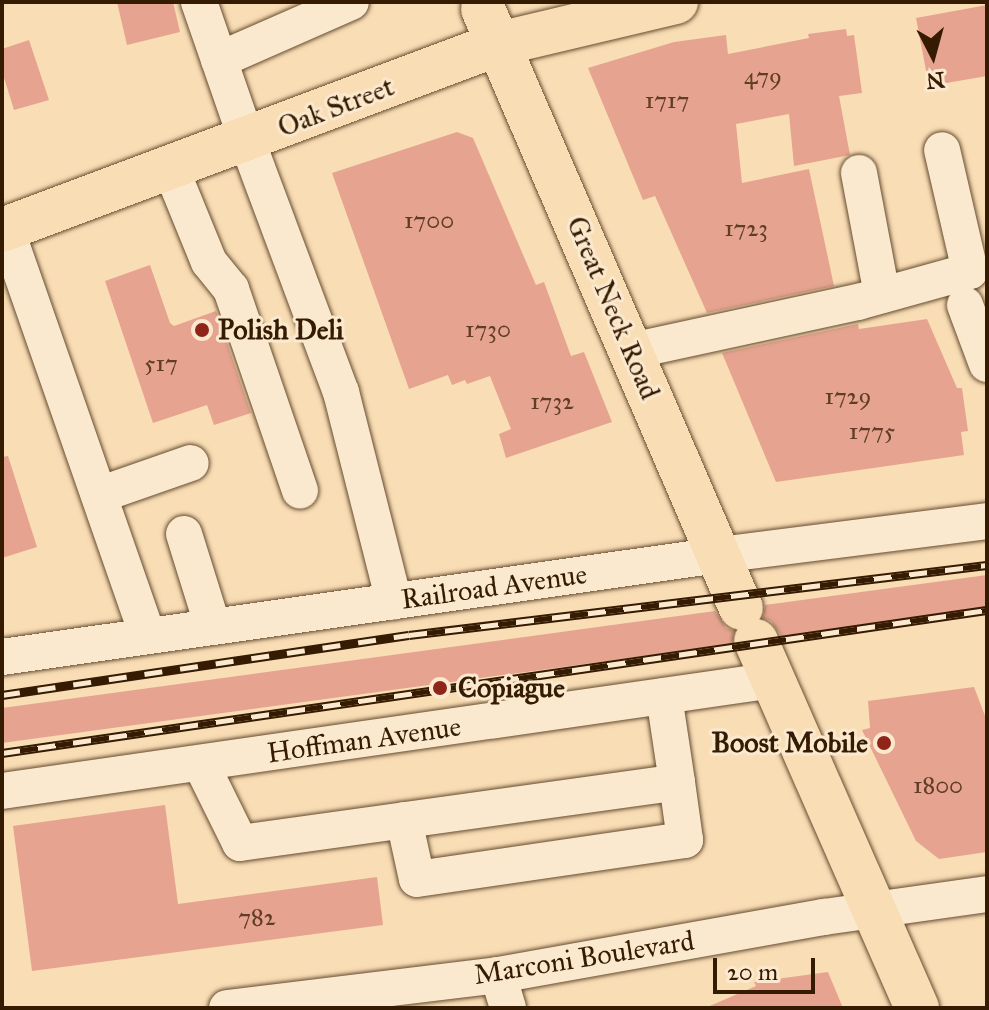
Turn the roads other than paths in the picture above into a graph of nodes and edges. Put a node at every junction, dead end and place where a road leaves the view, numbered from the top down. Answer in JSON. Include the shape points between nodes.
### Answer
{"nodes":[{"id":1,"x":199,"y":2,"type":"edge"},
{"id":2,"x":351,"y":2,"type":"edge"},
{"id":3,"x":676,"y":2,"type":"edge"},
{"id":4,"x":490,"y":27,"type":"junction"},
{"id":5,"x":219,"y":60,"type":"junction"},
{"id":6,"x":247,"y":141,"type":"junction"},
{"id":7,"x":942,"y":150,"type":"dead end"},
{"id":8,"x":171,"y":169,"type":"junction"},
{"id":9,"x":859,"y":173,"type":"dead end"},
{"id":10,"x":4,"y":230,"type":"edge"},
{"id":11,"x":882,"y":295,"type":"junction"},
{"id":12,"x":965,"y":305,"type":"dead end"},
{"id":13,"x":631,"y":351,"type":"junction"},
{"id":14,"x":987,"y":364,"type":"edge"},
{"id":15,"x":191,"y":463,"type":"dead end"},
{"id":16,"x":300,"y":491,"type":"dead end"},
{"id":17,"x":99,"y":495,"type":"junction"},
{"id":18,"x":987,"y":521,"type":"edge"},
{"id":19,"x":184,"y":534,"type":"dead end"},
{"id":20,"x":719,"y":555,"type":"junction"},
{"id":21,"x":394,"y":601,"type":"junction"},
{"id":22,"x":213,"y":627,"type":"junction"},
{"id":23,"x":148,"y":636,"type":"junction"},
{"id":24,"x":2,"y":657,"type":"edge"},
{"id":25,"x":774,"y":680,"type":"junction"},
{"id":26,"x":664,"y":696,"type":"junction"},
{"id":27,"x":201,"y":764,"type":"junction"},
{"id":28,"x":677,"y":782,"type":"junction"},
{"id":29,"x":2,"y":791,"type":"edge"},
{"id":30,"x":404,"y":820,"type":"junction"},
{"id":31,"x":987,"y":894,"type":"edge"},
{"id":32,"x":873,"y":910,"type":"junction"},
{"id":33,"x":503,"y":991,"type":"edge"},
{"id":34,"x":227,"y":1008,"type":"edge"},
{"id":35,"x":917,"y":1008,"type":"edge"}],
"edges":[{"from":1,"to":5,"type":"street"},
{"from":2,"to":5,"type":"street"},
{"from":3,"to":4,"type":"main road","name":"Oak Street"},
{"from":4,"to":6,"type":"main road","name":"Oak Street"},
{"from":4,"to":13,"type":"main road","name":"Great Neck Road"},
{"from":5,"to":6,"type":"street"},
{"from":6,"to":8,"type":"main road","name":"Oak Street"},
{"from":6,"to":21,"type":"street","via":[[341,392]]},
{"from":7,"to":11,"type":"street","via":[[970,271]]},
{"from":8,"to":10,"type":"main road","name":"Oak Street"},
{"from":8,"to":16,"type":"street","via":[[209,262],[231,289]]},
{"from":9,"to":11,"type":"street"},
{"from":10,"to":17,"type":"street"},
{"from":11,"to":13,"type":"street"},
{"from":12,"to":14,"type":"street"},
{"from":13,"to":20,"type":"main road","name":"Great Neck Road"},
{"from":15,"to":17,"type":"street"},
{"from":17,"to":23,"type":"street"},
{"from":18,"to":20,"type":"street","name":"Railroad Avenue"},
{"from":19,"to":22,"type":"street"},
{"from":20,"to":21,"type":"street","name":"Railroad Avenue"},
{"from":20,"to":25,"type":"main road","name":"Great Neck Road"},
{"from":21,"to":22,"type":"street","name":"Railroad Avenue"},
{"from":22,"to":23,"type":"street","name":"Railroad Avenue"},
{"from":23,"to":24,"type":"street","name":"Railroad Avenue"},
{"from":25,"to":26,"type":"street","name":"Hoffman Avenue"},
{"from":25,"to":32,"type":"main road","name":"Great Neck Road"},
{"from":26,"to":27,"type":"street","name":"Hoffman Avenue"},
{"from":26,"to":28,"type":"street"},
{"from":27,"to":29,"type":"street","name":"Hoffman Avenue"},
{"from":27,"to":30,"type":"street","via":[[240,843]]},
{"from":28,"to":30,"type":"street"},
{"from":28,"to":30,"type":"street","via":[[685,840],[417,879]]},
{"from":31,"to":32,"type":"street","name":"Marconi Boulevard"},
{"from":32,"to":33,"type":"street","name":"Marconi Boulevard"},
{"from":32,"to":35,"type":"main road","name":"Great Neck Road"},
{"from":33,"to":34,"type":"street","name":"Marconi Boulevard"}]}
